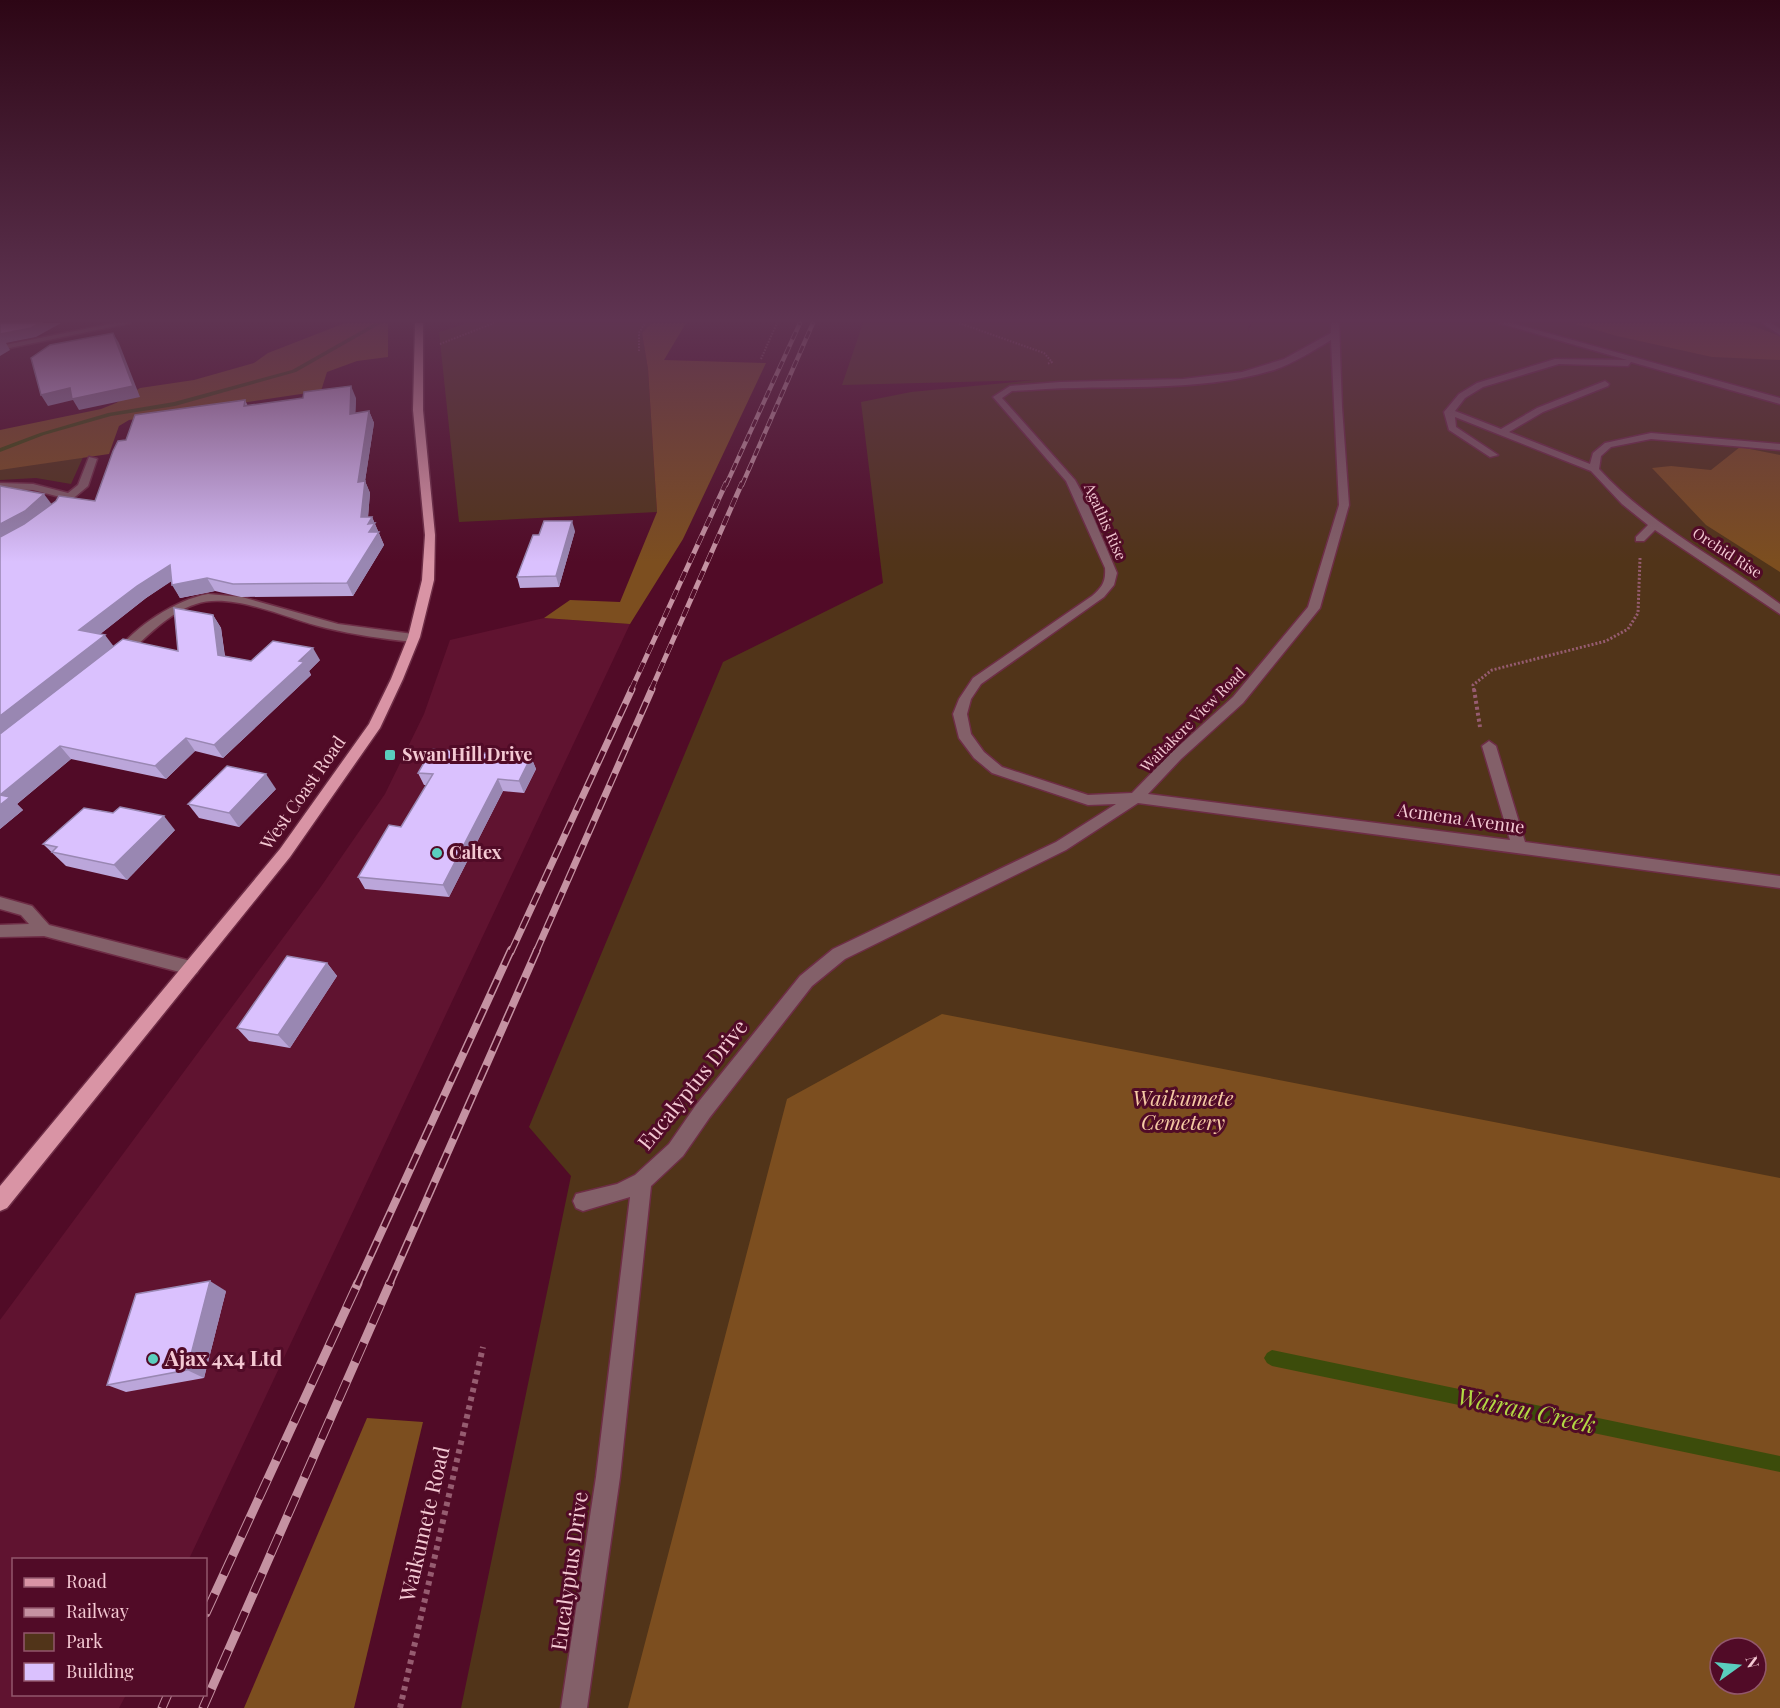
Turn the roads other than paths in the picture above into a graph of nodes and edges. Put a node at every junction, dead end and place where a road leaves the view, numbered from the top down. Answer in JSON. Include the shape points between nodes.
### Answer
{"nodes":[{"id":1,"x":418,"y":403,"type":"edge"},
{"id":2,"x":1002,"y":403,"type":"edge"},
{"id":3,"x":1337,"y":403,"type":"edge"},
{"id":4,"x":1457,"y":403,"type":"edge"},
{"id":5,"x":1558,"y":403,"type":"edge"},
{"id":6,"x":1449,"y":412,"type":"junction"},
{"id":7,"x":1502,"y":432,"type":"junction"},
{"id":8,"x":1780,"y":447,"type":"edge"},
{"id":9,"x":1493,"y":454,"type":"dead end"},
{"id":10,"x":92,"y":459,"type":"dead end"},
{"id":11,"x":1594,"y":469,"type":"junction"},
{"id":12,"x":0,"y":486,"type":"edge"},
{"id":13,"x":66,"y":499,"type":"junction"},
{"id":14,"x":51,"y":517,"type":"edge"},
{"id":15,"x":1654,"y":525,"type":"junction"},
{"id":16,"x":1640,"y":539,"type":"road end"},
{"id":17,"x":1780,"y":610,"type":"edge"},
{"id":18,"x":413,"y":638,"type":"junction"},
{"id":19,"x":115,"y":658,"type":"edge"},
{"id":20,"x":1489,"y":746,"type":"road end"},
{"id":21,"x":1136,"y":798,"type":"junction"},
{"id":22,"x":1519,"y":847,"type":"junction"},
{"id":23,"x":1780,"y":882,"type":"edge"},
{"id":24,"x":0,"y":903,"type":"edge"},
{"id":25,"x":44,"y":930,"type":"junction"},
{"id":26,"x":0,"y":931,"type":"edge"},
{"id":27,"x":191,"y":968,"type":"junction"},
{"id":28,"x":642,"y":1182,"type":"junction"},
{"id":29,"x":0,"y":1201,"type":"edge"},
{"id":30,"x":583,"y":1202,"type":"dead end"},
{"id":31,"x":574,"y":1708,"type":"edge"}],
"edges":[{"from":1,"to":18,"type":"main road","name":"West Coast Road","via":[[430,535],[428,580]]},
{"from":2,"to":21,"type":"street","name":"Agathis Rise","via":[[1076,490],[1112,578],[1109,588],[1096,598],[977,681],[960,714],[963,735],[997,770],[1088,800]]},
{"from":3,"to":21,"type":"street","name":"Waitakere View Road","via":[[1344,505],[1314,608],[1238,700]]},
{"from":4,"to":6,"type":"street"},
{"from":5,"to":7,"type":"street"},
{"from":6,"to":7,"type":"street"},
{"from":6,"to":9,"type":"street","via":[[1452,428]]},
{"from":7,"to":11,"type":"street"},
{"from":8,"to":11,"type":"street","via":[[1652,436],[1608,445],[1596,455]]},
{"from":10,"to":13,"type":"street","via":[[81,489]]},
{"from":11,"to":15,"type":"street","name":"Orchid Rise","via":[[1614,493]]},
{"from":12,"to":13,"type":"street","via":[[53,491]]},
{"from":13,"to":14,"type":"street"},
{"from":15,"to":16,"type":"street"},
{"from":15,"to":17,"type":"street","name":"Orchid Rise","via":[[1738,578]]},
{"from":18,"to":19,"type":"street","via":[[329,626],[215,596],[178,608]]},
{"from":18,"to":27,"type":"main road","name":"West Coast Road","via":[[375,725],[285,854]]},
{"from":20,"to":22,"type":"street"},
{"from":21,"to":22,"type":"street","name":"Acmena Avenue"},
{"from":21,"to":28,"type":"street","name":"Eucalyptus Drive","via":[[1061,846],[839,954],[806,981],[676,1150]]},
{"from":22,"to":23,"type":"street","name":"Acmena Avenue"},
{"from":24,"to":25,"type":"street","via":[[26,910]]},
{"from":25,"to":26,"type":"street"},
{"from":25,"to":27,"type":"street"},
{"from":27,"to":29,"type":"main road","name":"West Coast Road"},
{"from":28,"to":30,"type":"street"},
{"from":28,"to":31,"type":"street","name":"Eucalyptus Drive","via":[[608,1477]]}]}
